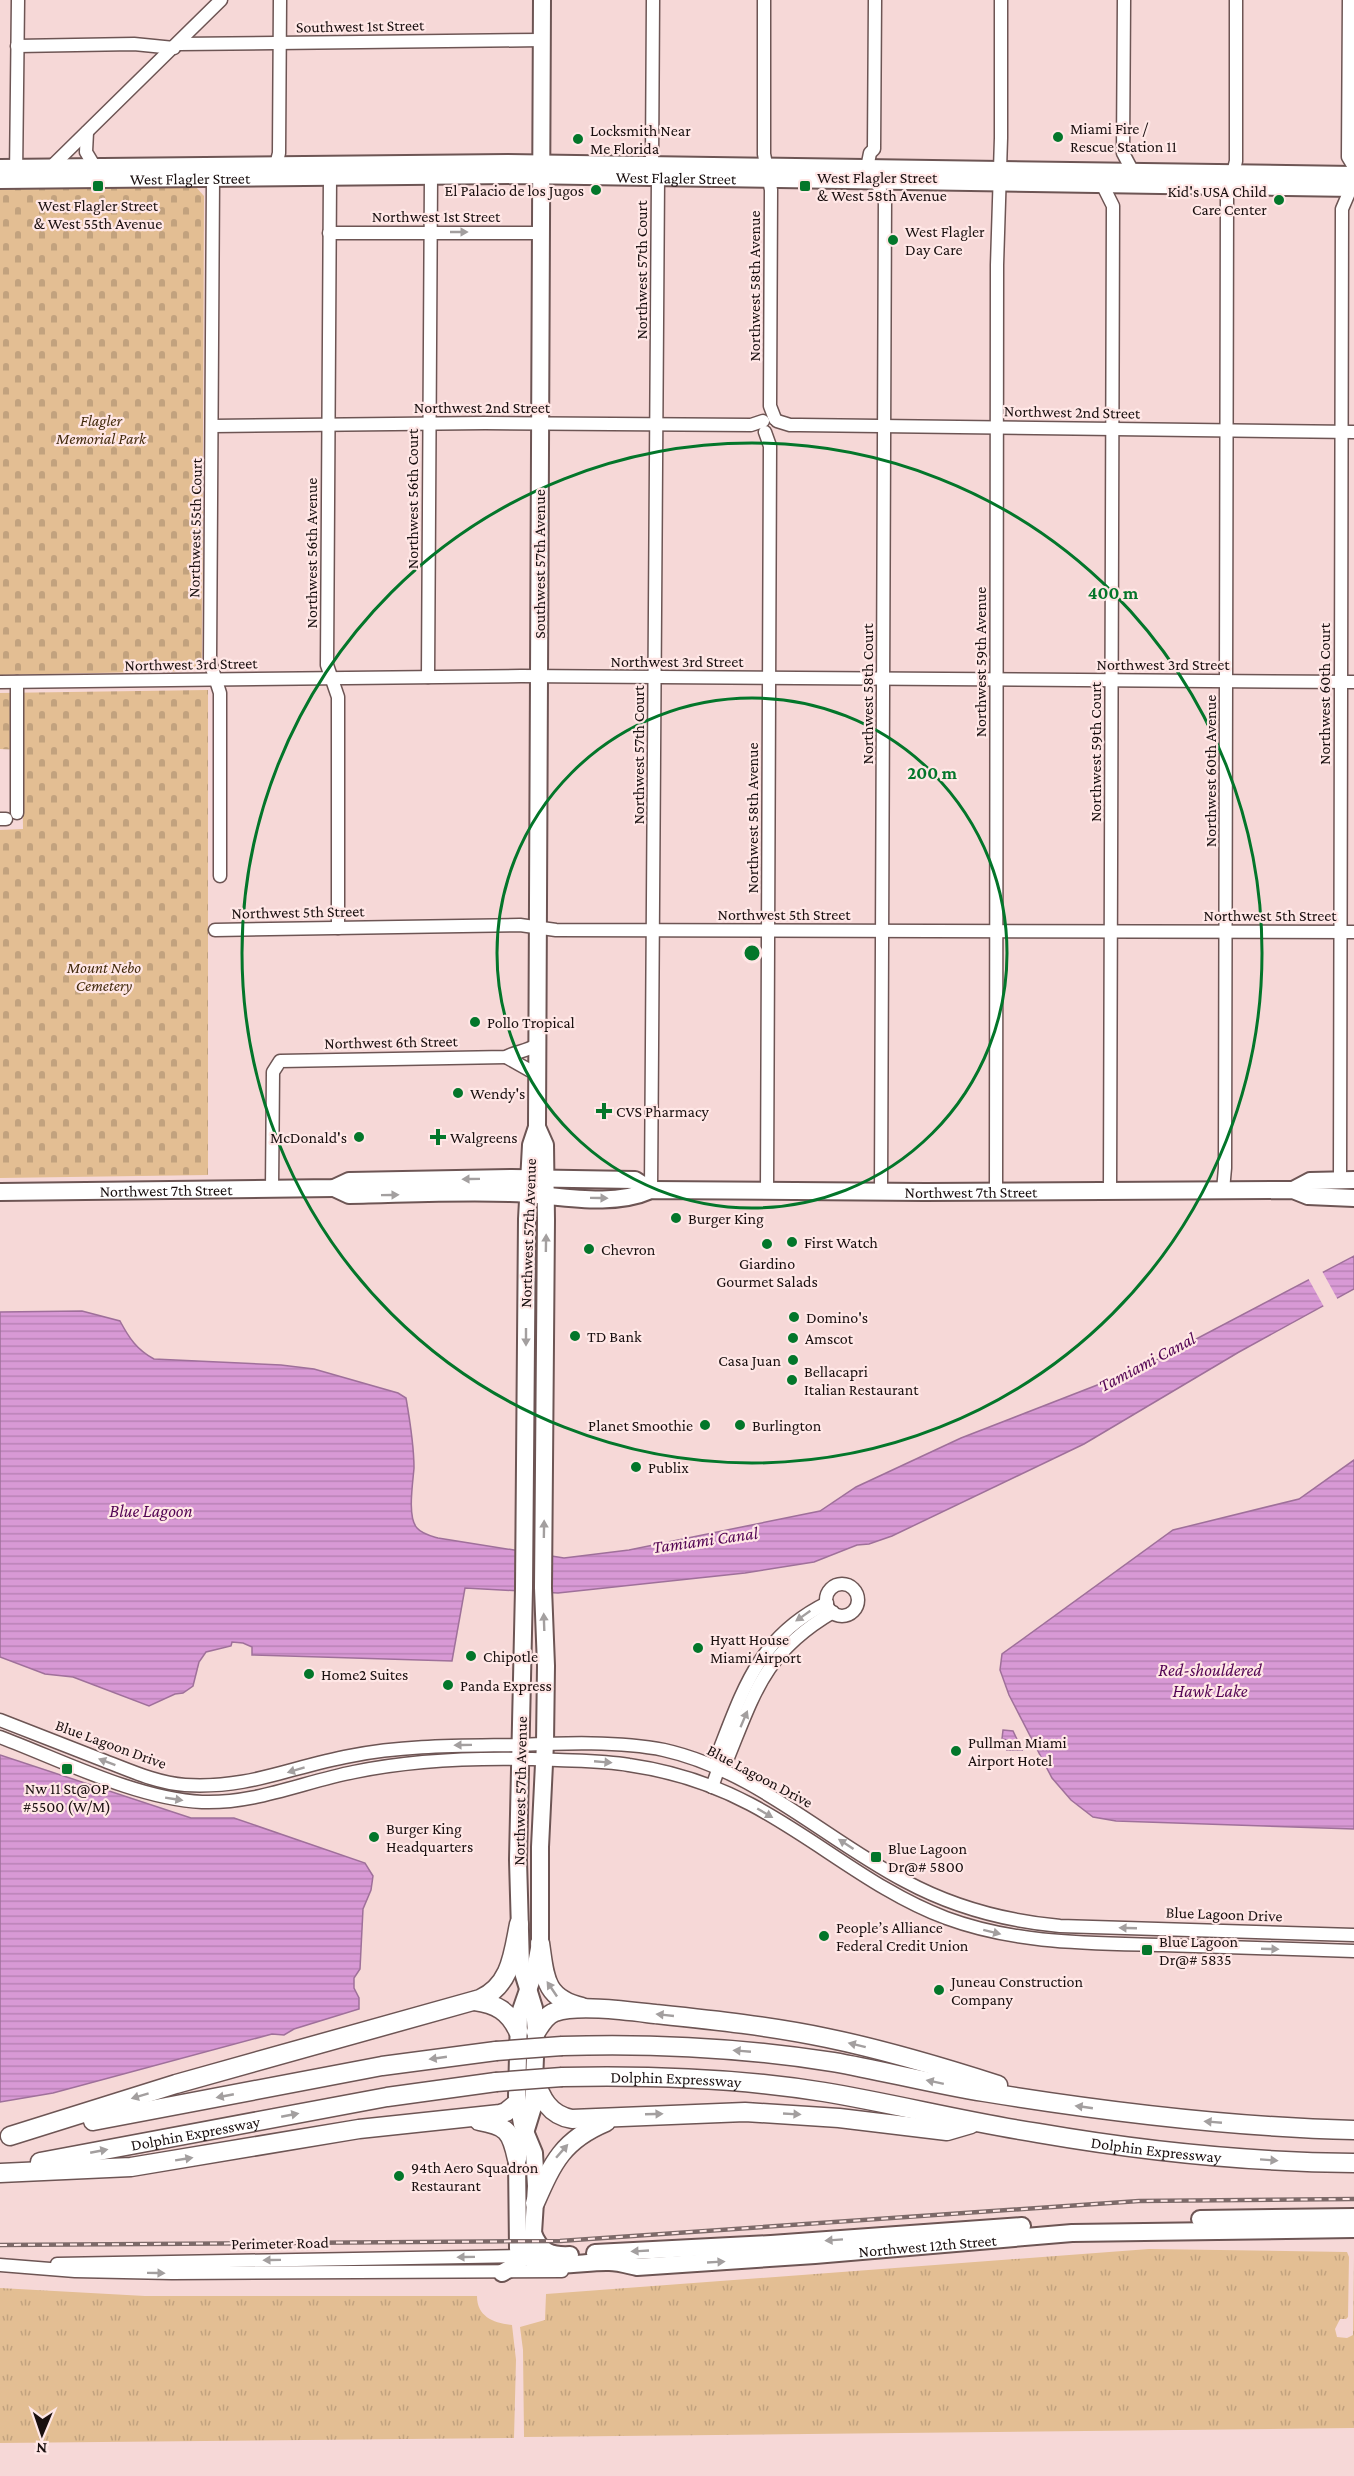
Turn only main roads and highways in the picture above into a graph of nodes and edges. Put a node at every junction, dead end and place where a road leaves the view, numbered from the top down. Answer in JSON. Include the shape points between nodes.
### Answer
{"nodes":[{"id":1,"x":542,"y":0,"type":"edge"},
{"id":2,"x":276,"y":165,"type":"junction"},
{"id":3,"x":352,"y":165,"type":"junction"},
{"id":4,"x":542,"y":169,"type":"junction"},
{"id":5,"x":875,"y":172,"type":"junction"},
{"id":6,"x":13,"y":175,"type":"edge"},
{"id":7,"x":1000,"y":176,"type":"junction"},
{"id":8,"x":1123,"y":176,"type":"junction"},
{"id":9,"x":255,"y":177,"type":"junction"},
{"id":10,"x":330,"y":177,"type":"junction"},
{"id":11,"x":1348,"y":177,"type":"edge"},
{"id":12,"x":537,"y":1127,"type":"joint"},
{"id":13,"x":1349,"y":1183,"type":"edge"},
{"id":14,"x":537,"y":1187,"type":"junction"},
{"id":15,"x":1293,"y":1190,"type":"junction"},
{"id":16,"x":0,"y":1192,"type":"edge"},
{"id":17,"x":1329,"y":1197,"type":"junction"},
{"id":18,"x":1354,"y":1198,"type":"edge"},
{"id":19,"x":526,"y":1388,"type":"junction"},
{"id":20,"x":545,"y":1426,"type":"junction"},
{"id":21,"x":526,"y":1430,"type":"junction"},
{"id":22,"x":545,"y":1471,"type":"junction"},
{"id":23,"x":518,"y":1860,"type":"junction"},
{"id":24,"x":519,"y":1924,"type":"junction"},
{"id":25,"x":540,"y":1934,"type":"junction"},
{"id":26,"x":527,"y":1990,"type":"junction"},
{"id":27,"x":475,"y":2001,"type":"junction"},
{"id":28,"x":592,"y":2009,"type":"junction"},
{"id":29,"x":518,"y":2031,"type":"junction"},
{"id":30,"x":536,"y":2032,"type":"junction"},
{"id":31,"x":534,"y":2077,"type":"junction"},
{"id":32,"x":517,"y":2103,"type":"junction"},
{"id":33,"x":1055,"y":2103,"type":"junction"},
{"id":34,"x":620,"y":2116,"type":"junction"},
{"id":35,"x":465,"y":2117,"type":"junction"},
{"id":36,"x":976,"y":2123,"type":"junction"},
{"id":37,"x":1354,"y":2130,"type":"edge"},
{"id":38,"x":525,"y":2132,"type":"junction"},
{"id":39,"x":5,"y":2137,"type":"edge"},
{"id":40,"x":518,"y":2160,"type":"junction"},
{"id":41,"x":1354,"y":2163,"type":"edge"},
{"id":42,"x":0,"y":2171,"type":"edge"},
{"id":43,"x":526,"y":2203,"type":"junction"},
{"id":44,"x":1354,"y":2217,"type":"edge"},
{"id":45,"x":1354,"y":2229,"type":"edge"},
{"id":46,"x":533,"y":2233,"type":"junction"},
{"id":47,"x":525,"y":2256,"type":"junction"},
{"id":48,"x":502,"y":2273,"type":"road end"}],
"edges":[{"from":1,"to":4,"type":"main road","name":"Southwest 57th Avenue"},
{"from":2,"to":3,"type":"main road","name":"West Flagler Street"},
{"from":2,"to":6,"type":"main road","name":"West Flagler Street","via":[[51,167]]},
{"from":2,"to":9,"type":"main road"},
{"from":3,"to":4,"type":"main road","name":"West Flagler Street"},
{"from":3,"to":10,"type":"main road"},
{"from":4,"to":5,"type":"main road","name":"West Flagler Street"},
{"from":4,"to":10,"type":"main road","name":"West Flagler Street"},
{"from":4,"to":12,"type":"main road","name":"Southwest 57th Avenue"},
{"from":5,"to":7,"type":"main road","name":"West Flagler Street"},
{"from":5,"to":7,"type":"main road","name":"West Flagler Street","via":[[894,181]]},
{"from":6,"to":9,"type":"main road","name":"West Flagler Street"},
{"from":7,"to":8,"type":"main road","name":"West Flagler Street"},
{"from":7,"to":8,"type":"main road","name":"West Flagler Street","via":[[1102,184]]},
{"from":8,"to":11,"type":"main road","name":"West Flagler Street","via":[[1232,180]]},
{"from":9,"to":10,"type":"main road","name":"West Flagler Street"},
{"from":12,"to":14,"type":"main road","name":"Northwest 57th Avenue","via":[[531,1145]]},
{"from":13,"to":15,"type":"main road","name":"Northwest 7th Street","via":[[1310,1180]]},
{"from":13,"to":17,"type":"main road"},
{"from":14,"to":15,"type":"main road","name":"Northwest 7th Street","via":[[635,1180],[651,1190]]},
{"from":14,"to":16,"type":"main road","name":"Northwest 7th Street","via":[[349,1181],[334,1188]]},
{"from":14,"to":19,"type":"main road","name":"Northwest 57th Avenue","one_way":true},
{"from":20,"to":14,"type":"main road","name":"Northwest 57th Avenue","one_way":true},
{"from":15,"to":17,"type":"main road","name":"Northwest 7th Street","via":[[1308,1196]]},
{"from":17,"to":18,"type":"main road","name":"Northwest 7th Street"},
{"from":19,"to":20,"type":"main road","via":[[534,1414]]},
{"from":19,"to":21,"type":"main road","name":"Northwest 57th Avenue"},
{"from":20,"to":22,"type":"main road","name":"Northwest 57th Avenue"},
{"from":21,"to":22,"type":"main road","via":[[537,1443]]},
{"from":21,"to":23,"type":"main road","name":"Northwest 57th Avenue"},
{"from":25,"to":22,"type":"main road","name":"Northwest 57th Avenue","one_way":true,"via":[[546,1666]]},
{"from":23,"to":24,"type":"main road","name":"Northwest 57th Avenue"},
{"from":23,"to":25,"type":"main road","via":[[527,1878],[528,1909]]},
{"from":24,"to":26,"type":"main road","name":"Northwest 57th Avenue","via":[[521,1966]]},
{"from":24,"to":27,"type":"highway","via":[[504,1980],[494,1992]]},
{"from":25,"to":26,"type":"main road","name":"Northwest 57th Avenue","via":[[535,1970]]},
{"from":28,"to":25,"type":"highway","one_way":true,"via":[[570,2004],[550,1989]]},
{"from":26,"to":29,"type":"main road","name":"Northwest 57th Avenue"},
{"from":26,"to":30,"type":"main road","name":"Northwest 57th Avenue","via":[[534,2008]]},
{"from":27,"to":29,"type":"highway","via":[[500,2008]]},
{"from":27,"to":39,"type":"highway","one_way":true,"via":[[176,2084]]},
{"from":28,"to":30,"type":"highway","via":[[552,2013]]},
{"from":33,"to":28,"type":"highway","one_way":true,"via":[[911,2058],[828,2038],[728,2021]]},
{"from":29,"to":32,"type":"main road","name":"Northwest 57th Avenue"},
{"from":30,"to":31,"type":"main road","name":"Northwest 57th Avenue"},
{"from":31,"to":34,"type":"highway","via":[[545,2103],[560,2116]]},
{"from":31,"to":38,"type":"main road","name":"Northwest 57th Avenue","via":[[533,2108]]},
{"from":32,"to":35,"type":"highway","via":[[500,2114]]},
{"from":32,"to":38,"type":"main road","name":"Northwest 57th Avenue"},
{"from":37,"to":33,"type":"highway","name":"Dolphin Expressway","one_way":true,"via":[[1191,2120]]},
{"from":33,"to":39,"type":"highway","name":"Dolphin Expressway","one_way":true,"bridge":true,"via":[[769,2054],[671,2046],[562,2046],[382,2066]]},
{"from":34,"to":36,"type":"highway","one_way":true,"via":[[745,2112],[948,2131]]},
{"from":43,"to":34,"type":"highway","one_way":true,"via":[[566,2146],[586,2131]]},
{"from":35,"to":40,"type":"highway","via":[[505,2129],[514,2142]]},
{"from":42,"to":35,"type":"highway","one_way":true,"via":[[131,2167],[359,2129]]},
{"from":36,"to":41,"type":"highway","name":"Dolphin Expressway","one_way":true,"via":[[1158,2150]]},
{"from":42,"to":36,"type":"highway","name":"Dolphin Expressway","one_way":true,"bridge":true,"via":[[387,2097],[496,2082],[562,2078],[656,2077],[746,2082],[825,2092]]},
{"from":38,"to":40,"type":"main road"},
{"from":38,"to":43,"type":"main road","name":"Northwest 57th Avenue","via":[[536,2161]]},
{"from":40,"to":43,"type":"main road","name":"Northwest 57th Avenue"},
{"from":43,"to":46,"type":"main road","name":"Northwest 57th Avenue"},
{"from":43,"to":47,"type":"main road","name":"Northwest 57th Avenue","via":[[518,2249]]},
{"from":44,"to":46,"type":"main road","name":"Northwest 12th Street","one_way":true,"via":[[1089,2221],[554,2256],[538,2244]]},
{"from":47,"to":45,"type":"main road","name":"Northwest 12th Street","one_way":true,"via":[[552,2265],[609,2262],[637,2267],[1072,2233]]},
{"from":46,"to":47,"type":"main road","name":"Northwest 57th Avenue"},
{"from":47,"to":48,"type":"main road"}]}
